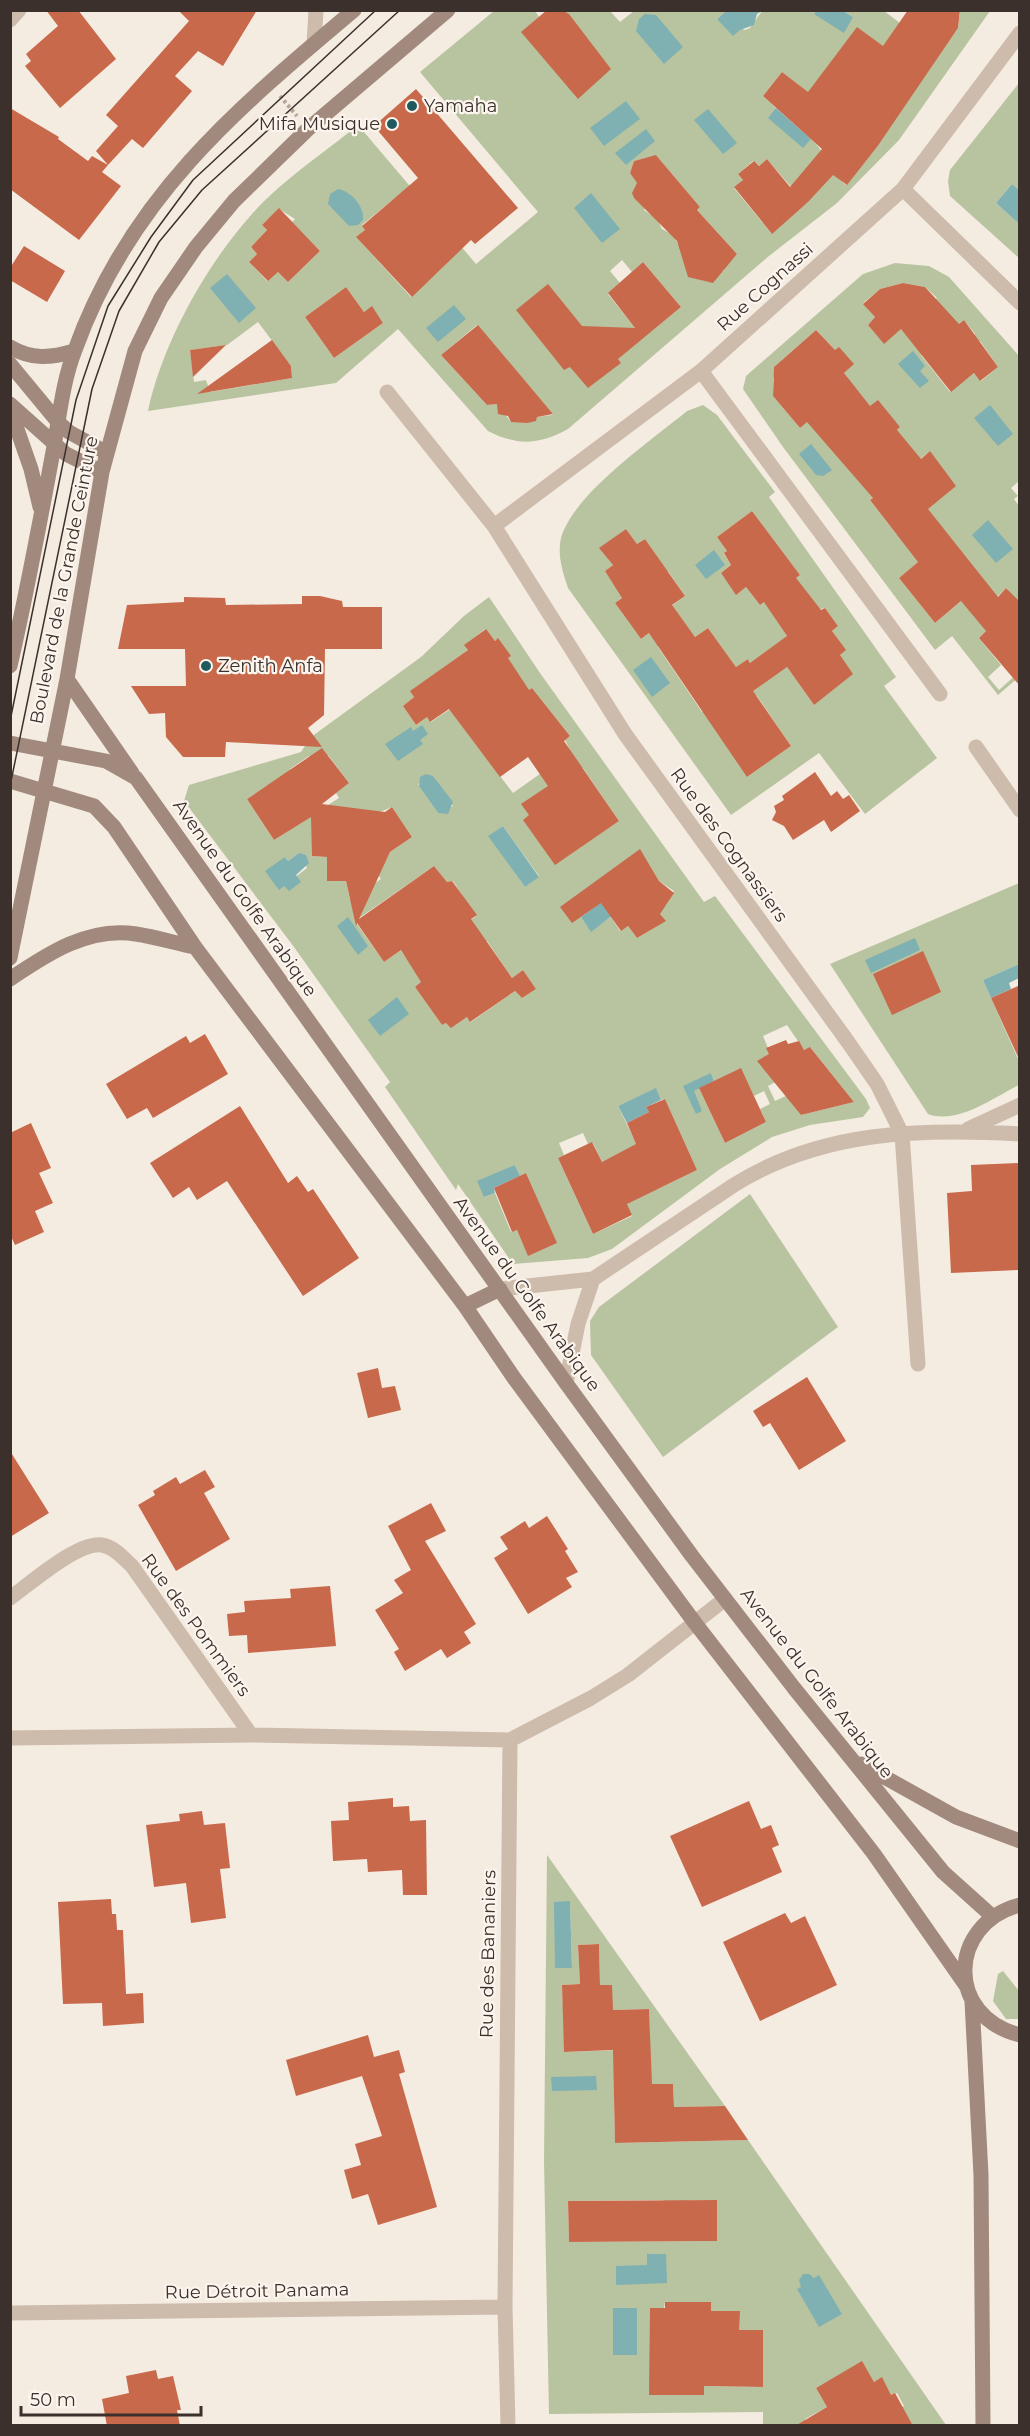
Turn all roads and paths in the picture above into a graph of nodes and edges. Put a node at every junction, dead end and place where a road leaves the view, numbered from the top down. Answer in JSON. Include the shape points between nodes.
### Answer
{"nodes":[{"id":1,"x":19,"y":10,"type":"edge"},
{"id":2,"x":316,"y":10,"type":"edge"},
{"id":3,"x":354,"y":10,"type":"edge"},
{"id":4,"x":448,"y":10,"type":"edge"},
{"id":5,"x":10,"y":20,"type":"edge"},
{"id":6,"x":1020,"y":33,"type":"edge"},
{"id":7,"x":314,"y":44,"type":"junction"},
{"id":8,"x":268,"y":82,"type":"junction"},
{"id":9,"x":308,"y":129,"type":"junction"},
{"id":10,"x":903,"y":189,"type":"junction"},
{"id":11,"x":1020,"y":303,"type":"edge"},
{"id":12,"x":10,"y":347,"type":"edge"},
{"id":13,"x":74,"y":351,"type":"junction"},
{"id":14,"x":10,"y":364,"type":"edge"},
{"id":15,"x":701,"y":371,"type":"junction"},
{"id":16,"x":387,"y":392,"type":"dead end"},
{"id":17,"x":10,"y":404,"type":"edge"},
{"id":18,"x":10,"y":409,"type":"edge"},
{"id":19,"x":58,"y":422,"type":"junction"},
{"id":20,"x":55,"y":444,"type":"junction"},
{"id":21,"x":107,"y":453,"type":"junction"},
{"id":22,"x":102,"y":472,"type":"junction"},
{"id":23,"x":41,"y":514,"type":"junction"},
{"id":24,"x":494,"y":526,"type":"junction"},
{"id":25,"x":10,"y":666,"type":"edge"},
{"id":26,"x":67,"y":679,"type":"junction"},
{"id":27,"x":940,"y":694,"type":"dead end"},
{"id":28,"x":10,"y":743,"type":"edge"},
{"id":29,"x":976,"y":747,"type":"dead end"},
{"id":30,"x":51,"y":752,"type":"junction"},
{"id":31,"x":136,"y":778,"type":"junction"},
{"id":32,"x":10,"y":781,"type":"edge"},
{"id":33,"x":42,"y":791,"type":"junction"},
{"id":34,"x":1020,"y":810,"type":"edge"},
{"id":35,"x":195,"y":947,"type":"junction"},
{"id":36,"x":10,"y":958,"type":"edge"},
{"id":37,"x":10,"y":979,"type":"edge"},
{"id":38,"x":1020,"y":1105,"type":"edge"},
{"id":39,"x":966,"y":1131,"type":"junction"},
{"id":40,"x":902,"y":1134,"type":"junction"},
{"id":41,"x":1020,"y":1134,"type":"edge"},
{"id":42,"x":593,"y":1279,"type":"junction"},
{"id":43,"x":500,"y":1289,"type":"junction"},
{"id":44,"x":465,"y":1306,"type":"junction"},
{"id":45,"x":918,"y":1364,"type":"dead end"},
{"id":46,"x":566,"y":1383,"type":"junction"},
{"id":47,"x":10,"y":1598,"type":"edge"},
{"id":48,"x":725,"y":1599,"type":"junction"},
{"id":49,"x":695,"y":1623,"type":"junction"},
{"id":50,"x":251,"y":1735,"type":"junction"},
{"id":51,"x":10,"y":1738,"type":"edge"},
{"id":52,"x":510,"y":1740,"type":"junction"},
{"id":53,"x":850,"y":1759,"type":"junction"},
{"id":54,"x":1020,"y":1841,"type":"edge"},
{"id":55,"x":1020,"y":1905,"type":"edge"},
{"id":56,"x":992,"y":1916,"type":"junction"},
{"id":57,"x":967,"y":1986,"type":"junction"},
{"id":58,"x":972,"y":2001,"type":"junction"},
{"id":59,"x":1020,"y":2035,"type":"edge"},
{"id":60,"x":505,"y":2307,"type":"junction"},
{"id":61,"x":10,"y":2313,"type":"edge"},
{"id":62,"x":508,"y":2426,"type":"edge"},
{"id":63,"x":983,"y":2426,"type":"edge"}],
"edges":[{"from":1,"to":5,"type":"street"},
{"from":2,"to":7,"type":"street"},
{"from":3,"to":7,"type":"street","name":"Boulevard de la Grande Ceinture"},
{"from":4,"to":9,"type":"street","name":"Boulevard de la Grande Ceinture"},
{"from":6,"to":10,"type":"street","name":"Rue Cognassi"},
{"from":7,"to":8,"type":"street","name":"Boulevard de la Grande Ceinture"},
{"from":8,"to":9,"type":"path"},
{"from":8,"to":13,"type":"street","name":"Boulevard de la Grande Ceinture","via":[[162,190],[103,282]]},
{"from":9,"to":21,"type":"street","name":"Boulevard de la Grande Ceinture","via":[[234,201],[161,298],[135,351]]},
{"from":10,"to":11,"type":"street"},
{"from":10,"to":15,"type":"street","name":"Rue Cognassi"},
{"from":12,"to":13,"type":"street","via":[[51,358]]},
{"from":13,"to":19,"type":"street","name":"Boulevard de la Grande Ceinture"},
{"from":14,"to":19,"type":"street"},
{"from":15,"to":24,"type":"street","name":"Rue Cognassi"},
{"from":15,"to":27,"type":"street"},
{"from":16,"to":24,"type":"street","name":"Rue des Cognassiers"},
{"from":17,"to":20,"type":"street"},
{"from":18,"to":23,"type":"street"},
{"from":19,"to":20,"type":"street","name":"Boulevard de la Grande Ceinture"},
{"from":19,"to":21,"type":"street"},
{"from":20,"to":22,"type":"street"},
{"from":20,"to":23,"type":"street","name":"Boulevard de la Grande Ceinture"},
{"from":21,"to":22,"type":"street","name":"Boulevard de la Grande Ceinture"},
{"from":22,"to":26,"type":"street","name":"Boulevard de la Grande Ceinture"},
{"from":23,"to":25,"type":"street","name":"Boulevard de la Grande Ceinture"},
{"from":24,"to":40,"type":"street","name":"Rue des Cognassiers","via":[[625,734],[848,1042],[877,1084]]},
{"from":26,"to":30,"type":"street","name":"Boulevard de la Grande Ceinture"},
{"from":26,"to":31,"type":"street"},
{"from":28,"to":30,"type":"street","name":"Avenue du Golfe Arabique"},
{"from":29,"to":34,"type":"street"},
{"from":30,"to":31,"type":"street","name":"Avenue du Golfe Arabique","via":[[106,761]]},
{"from":30,"to":33,"type":"street","name":"Boulevard de la Grande Ceinture"},
{"from":31,"to":43,"type":"street","name":"Avenue du Golfe Arabique"},
{"from":32,"to":33,"type":"street"},
{"from":33,"to":35,"type":"street","via":[[94,806],[114,827]]},
{"from":33,"to":36,"type":"street","name":"Boulevard de la Grande Ceinture"},
{"from":35,"to":37,"type":"street","via":[[135,933],[106,933],[41,958]]},
{"from":35,"to":44,"type":"street"},
{"from":38,"to":39,"type":"street"},
{"from":39,"to":40,"type":"street"},
{"from":39,"to":41,"type":"street"},
{"from":40,"to":42,"type":"street","via":[[853,1138],[771,1164]]},
{"from":40,"to":45,"type":"street","name":"Rue des Cognassiers"},
{"from":42,"to":43,"type":"street"},
{"from":42,"to":46,"type":"street","via":[[578,1324]]},
{"from":43,"to":44,"type":"street"},
{"from":43,"to":46,"type":"street","name":"Avenue du Golfe Arabique"},
{"from":44,"to":49,"type":"street"},
{"from":46,"to":48,"type":"street","name":"Avenue du Golfe Arabique"},
{"from":47,"to":50,"type":"street","name":"Rue des Pommiers","via":[[84,1548],[101,1545],[116,1551],[132,1566]]},
{"from":48,"to":49,"type":"street"},
{"from":48,"to":53,"type":"street","name":"Avenue du Golfe Arabique"},
{"from":49,"to":52,"type":"street","via":[[609,1687]]},
{"from":49,"to":57,"type":"street","via":[[874,1854]]},
{"from":50,"to":51,"type":"street"},
{"from":50,"to":52,"type":"street"},
{"from":52,"to":60,"type":"street","name":"Rue des Bananiers"},
{"from":53,"to":54,"type":"street","via":[[956,1817]]},
{"from":53,"to":56,"type":"street","name":"Avenue du Golfe Arabique","via":[[943,1872]]},
{"from":55,"to":56,"type":"street"},
{"from":56,"to":57,"type":"street","via":[[971,1940],[964,1971]]},
{"from":57,"to":58,"type":"street"},
{"from":58,"to":59,"type":"street","via":[[993,2025]]},
{"from":58,"to":63,"type":"street","via":[[981,2186]]},
{"from":60,"to":61,"type":"street","name":"Rue Détroit Panama"},
{"from":60,"to":62,"type":"street","name":"Rue des Bananiers"}]}
